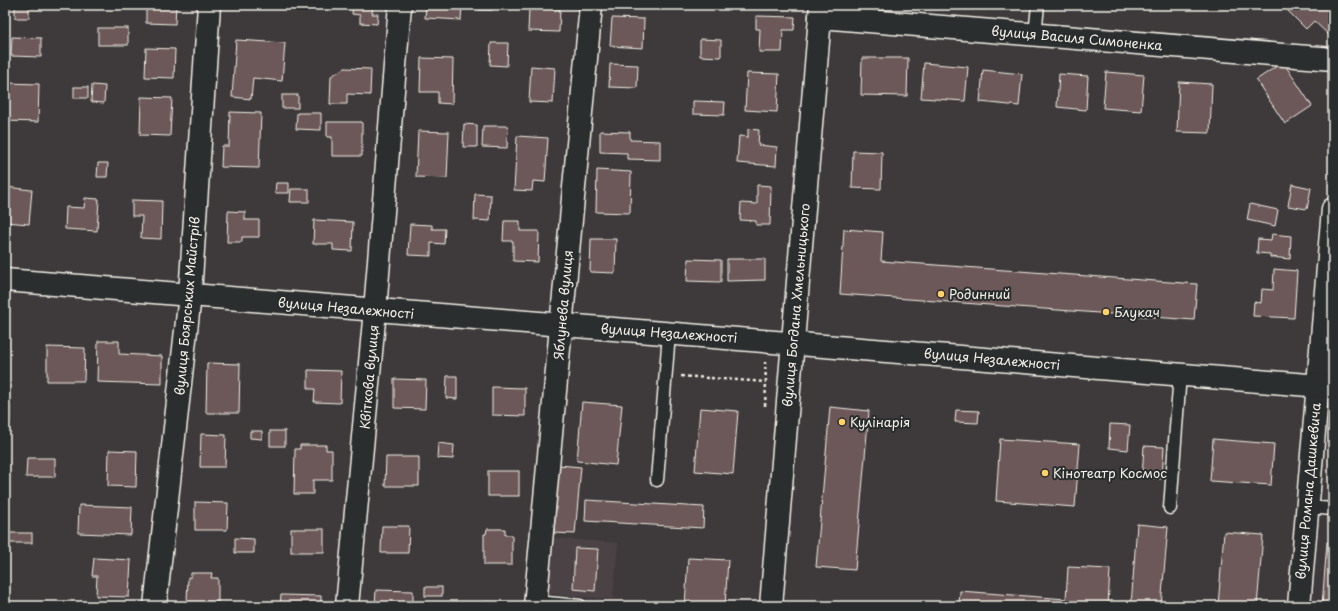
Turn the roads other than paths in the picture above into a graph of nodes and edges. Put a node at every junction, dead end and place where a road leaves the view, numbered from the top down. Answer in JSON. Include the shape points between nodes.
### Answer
{"nodes":[{"id":1,"x":209,"y":5,"type":"edge"},
{"id":2,"x":400,"y":5,"type":"edge"},
{"id":3,"x":591,"y":5,"type":"edge"},
{"id":4,"x":1038,"y":5,"type":"edge"},
{"id":5,"x":821,"y":11,"type":"edge"},
{"id":6,"x":1036,"y":35,"type":"junction"},
{"id":7,"x":1333,"y":59,"type":"edge"},
{"id":8,"x":1333,"y":209,"type":"edge"},
{"id":9,"x":5,"y":280,"type":"edge"},
{"id":10,"x":190,"y":295,"type":"junction"},
{"id":11,"x":375,"y":310,"type":"junction"},
{"id":12,"x":561,"y":325,"type":"junction"},
{"id":13,"x":669,"y":334,"type":"junction"},
{"id":14,"x":792,"y":342,"type":"junction"},
{"id":15,"x":1180,"y":374,"type":"junction"},
{"id":16,"x":1325,"y":386,"type":"edge"},
{"id":17,"x":657,"y":480,"type":"dead end"},
{"id":18,"x":1306,"y":507,"type":"junction"},
{"id":19,"x":1170,"y":508,"type":"dead end"},
{"id":20,"x":1333,"y":509,"type":"edge"},
{"id":21,"x":536,"y":604,"type":"edge"},
{"id":22,"x":155,"y":606,"type":"edge"},
{"id":23,"x":347,"y":606,"type":"edge"},
{"id":24,"x":580,"y":606,"type":"edge"},
{"id":25,"x":771,"y":606,"type":"edge"},
{"id":26,"x":1299,"y":606,"type":"edge"}],
"edges":[{"from":1,"to":10,"type":"street","name":"вулиця Боярських Майстрів"},
{"from":2,"to":11,"type":"street","name":"Квіткова вулиця"},
{"from":3,"to":12,"type":"street","name":"Яблунева вулиця"},
{"from":4,"to":6,"type":"lane"},
{"from":5,"to":6,"type":"street","name":"вулиця Василя Симоненка"},
{"from":5,"to":14,"type":"street","name":"вулиця Богдана Хмельницького"},
{"from":6,"to":7,"type":"street","name":"вулиця Василя Симоненка"},
{"from":8,"to":16,"type":"street","name":"вулиця Романа Дашкевича"},
{"from":9,"to":10,"type":"street","name":"вулиця Незалежності"},
{"from":10,"to":11,"type":"street","name":"вулиця Незалежності"},
{"from":10,"to":22,"type":"street","name":"вулиця Боярських Майстрів"},
{"from":11,"to":12,"type":"street","name":"вулиця Незалежності"},
{"from":11,"to":23,"type":"street","name":"Квіткова вулиця"},
{"from":12,"to":13,"type":"street","name":"вулиця Незалежності"},
{"from":12,"to":21,"type":"street","name":"Яблунева вулиця"},
{"from":13,"to":14,"type":"street","name":"вулиця Незалежності"},
{"from":13,"to":17,"type":"lane"},
{"from":14,"to":15,"type":"street","name":"вулиця Незалежності"},
{"from":14,"to":25,"type":"street","name":"вулиця Богдана Хмельницького"},
{"from":15,"to":16,"type":"street","name":"вулиця Незалежності"},
{"from":15,"to":19,"type":"lane"},
{"from":16,"to":18,"type":"street","name":"вулиця Романа Дашкевича"},
{"from":18,"to":20,"type":"lane"},
{"from":18,"to":26,"type":"street","name":"вулиця Романа Дашкевича"},
{"from":21,"to":24,"type":"lane"}]}
